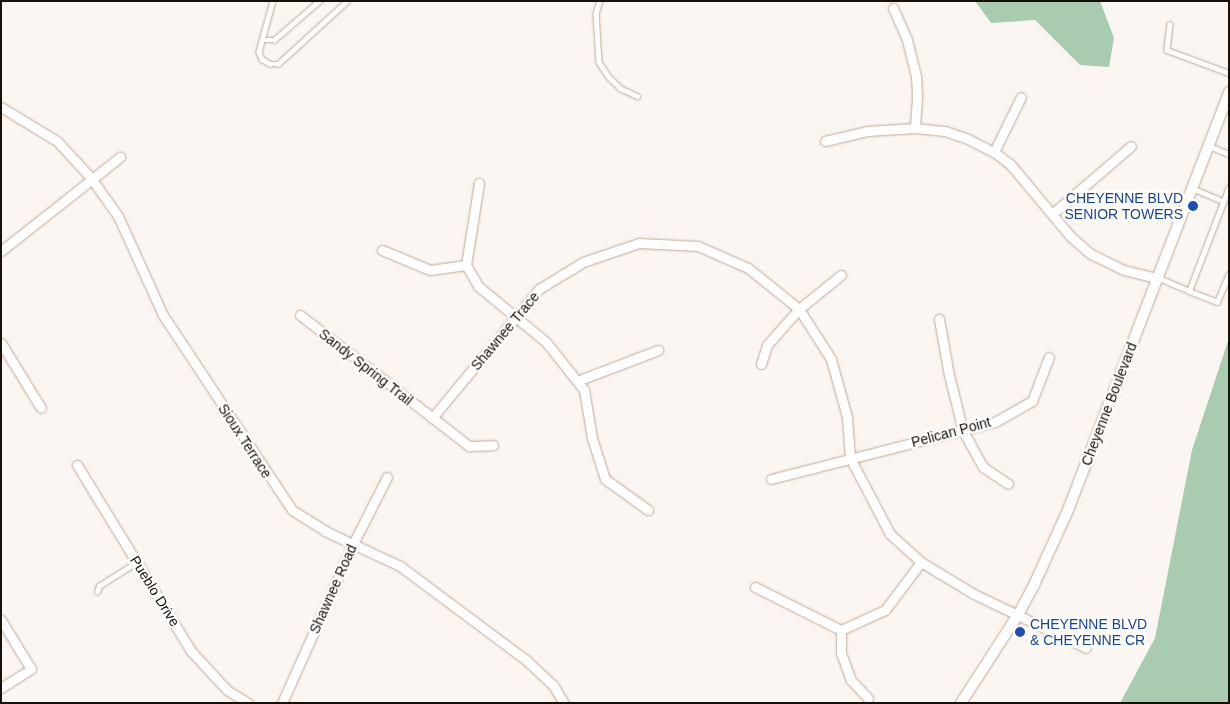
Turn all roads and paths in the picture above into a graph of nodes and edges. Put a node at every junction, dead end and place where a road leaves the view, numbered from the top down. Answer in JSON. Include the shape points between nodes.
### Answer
{"nodes":[{"id":1,"x":319,"y":1,"type":"edge"},
{"id":2,"x":347,"y":1,"type":"edge"},
{"id":3,"x":600,"y":1,"type":"edge"},
{"id":4,"x":274,"y":2,"type":"edge"},
{"id":5,"x":893,"y":8,"type":"dead end"},
{"id":6,"x":1170,"y":24,"type":"dead end"},
{"id":7,"x":262,"y":40,"type":"junction"},
{"id":8,"x":1229,"y":73,"type":"edge"},
{"id":9,"x":1229,"y":92,"type":"edge"},
{"id":10,"x":636,"y":96,"type":"dead end"},
{"id":11,"x":1021,"y":97,"type":"dead end"},
{"id":12,"x":1,"y":107,"type":"edge"},
{"id":13,"x":915,"y":128,"type":"junction"},
{"id":14,"x":825,"y":141,"type":"dead end"},
{"id":15,"x":1208,"y":145,"type":"junction"},
{"id":16,"x":1131,"y":146,"type":"dead end"},
{"id":17,"x":994,"y":152,"type":"junction"},
{"id":18,"x":1229,"y":154,"type":"edge"},
{"id":19,"x":120,"y":157,"type":"dead end"},
{"id":20,"x":91,"y":178,"type":"junction"},
{"id":21,"x":479,"y":183,"type":"dead end"},
{"id":22,"x":1229,"y":187,"type":"edge"},
{"id":23,"x":1192,"y":188,"type":"junction"},
{"id":24,"x":1224,"y":201,"type":"junction"},
{"id":25,"x":1052,"y":214,"type":"junction"},
{"id":26,"x":382,"y":250,"type":"dead end"},
{"id":27,"x":1,"y":251,"type":"edge"},
{"id":28,"x":466,"y":265,"type":"junction"},
{"id":29,"x":1229,"y":274,"type":"edge"},
{"id":30,"x":841,"y":275,"type":"dead end"},
{"id":31,"x":1157,"y":278,"type":"junction"},
{"id":32,"x":1189,"y":291,"type":"junction"},
{"id":33,"x":799,"y":309,"type":"junction"},
{"id":34,"x":300,"y":315,"type":"dead end"},
{"id":35,"x":515,"y":317,"type":"junction"},
{"id":36,"x":939,"y":318,"type":"dead end"},
{"id":37,"x":1,"y":343,"type":"edge"},
{"id":38,"x":658,"y":350,"type":"dead end"},
{"id":39,"x":1049,"y":357,"type":"dead end"},
{"id":40,"x":761,"y":364,"type":"dead end"},
{"id":41,"x":577,"y":381,"type":"junction"},
{"id":42,"x":41,"y":408,"type":"dead end"},
{"id":43,"x":432,"y":418,"type":"junction"},
{"id":44,"x":963,"y":430,"type":"junction"},
{"id":45,"x":493,"y":445,"type":"dead end"},
{"id":46,"x":850,"y":458,"type":"junction"},
{"id":47,"x":77,"y":465,"type":"dead end"},
{"id":48,"x":388,"y":477,"type":"dead end"},
{"id":49,"x":772,"y":479,"type":"dead end"},
{"id":50,"x":1008,"y":484,"type":"dead end"},
{"id":51,"x":648,"y":510,"type":"dead end"},
{"id":52,"x":352,"y":544,"type":"junction"},
{"id":53,"x":137,"y":562,"type":"junction"},
{"id":54,"x":921,"y":562,"type":"junction"},
{"id":55,"x":755,"y":587,"type":"dead end"},
{"id":56,"x":97,"y":592,"type":"dead end"},
{"id":57,"x":1018,"y":615,"type":"junction"},
{"id":58,"x":1,"y":620,"type":"edge"},
{"id":59,"x":841,"y":630,"type":"junction"},
{"id":60,"x":1086,"y":648,"type":"dead end"},
{"id":61,"x":1,"y":688,"type":"edge"},
{"id":62,"x":868,"y":698,"type":"dead end"},
{"id":63,"x":248,"y":703,"type":"edge"},
{"id":64,"x":282,"y":703,"type":"edge"},
{"id":65,"x":564,"y":703,"type":"edge"},
{"id":66,"x":961,"y":703,"type":"edge"}],
"edges":[{"from":1,"to":7,"type":"lane","via":[[274,40]]},
{"from":2,"to":7,"type":"lane","via":[[278,64],[262,59],[259,52]]},
{"from":3,"to":10,"type":"lane","via":[[596,13],[599,62],[620,88]]},
{"from":4,"to":7,"type":"lane"},
{"from":5,"to":13,"type":"street","via":[[907,40],[916,76]]},
{"from":6,"to":8,"type":"lane","via":[[1167,50]]},
{"from":9,"to":15,"type":"street","name":"Cheyenne Boulevard"},
{"from":11,"to":17,"type":"street"},
{"from":12,"to":20,"type":"street","name":"Sioux Terrace","via":[[57,141]]},
{"from":13,"to":14,"type":"street","via":[[867,131]]},
{"from":13,"to":17,"type":"street","via":[[960,136]]},
{"from":15,"to":18,"type":"lane"},
{"from":15,"to":23,"type":"street","name":"Cheyenne Boulevard"},
{"from":16,"to":25,"type":"street"},
{"from":17,"to":25,"type":"street","via":[[1017,171]]},
{"from":19,"to":20,"type":"street"},
{"from":20,"to":27,"type":"street"},
{"from":20,"to":52,"type":"street","name":"Sioux Terrace","via":[[118,216],[163,315],[269,478],[292,510]]},
{"from":21,"to":28,"type":"street"},
{"from":22,"to":24,"type":"lane"},
{"from":23,"to":24,"type":"lane"},
{"from":23,"to":31,"type":"street","name":"Cheyenne Boulevard"},
{"from":24,"to":32,"type":"lane"},
{"from":25,"to":31,"type":"street","via":[[1091,254],[1124,270]]},
{"from":26,"to":28,"type":"street","via":[[430,270]]},
{"from":28,"to":35,"type":"street","via":[[478,286]]},
{"from":29,"to":32,"type":"lane","via":[[1218,302]]},
{"from":30,"to":33,"type":"street"},
{"from":31,"to":32,"type":"lane"},
{"from":31,"to":57,"type":"street","name":"Cheyenne Boulevard","via":[[1068,510]]},
{"from":33,"to":35,"type":"street","name":"Shawnee Trace","via":[[748,268],[698,246],[639,242],[583,262],[539,289]]},
{"from":33,"to":40,"type":"street","via":[[767,345]]},
{"from":33,"to":46,"type":"street","name":"Shawnee Trace","via":[[831,359],[847,417]]},
{"from":34,"to":43,"type":"street","name":"Sandy Spring Trail"},
{"from":35,"to":41,"type":"street","via":[[546,342]]},
{"from":35,"to":43,"type":"street","name":"Shawnee Trace"},
{"from":36,"to":44,"type":"street"},
{"from":37,"to":42,"type":"street"},
{"from":38,"to":41,"type":"street"},
{"from":39,"to":44,"type":"street","name":"Pelican Point","via":[[1032,401],[995,422]]},
{"from":41,"to":51,"type":"street","via":[[584,390],[592,438],[605,479]]},
{"from":43,"to":45,"type":"street","name":"Sandy Spring Trail","via":[[469,446]]},
{"from":44,"to":46,"type":"street","name":"Pelican Point"},
{"from":44,"to":50,"type":"street","via":[[982,467]]},
{"from":46,"to":49,"type":"street","name":"Pelican Point"},
{"from":46,"to":54,"type":"street","name":"Shawnee Trace","via":[[890,534]]},
{"from":47,"to":53,"type":"street","name":"Pueblo Drive"},
{"from":48,"to":52,"type":"street","name":"Shawnee Road"},
{"from":52,"to":64,"type":"street","name":"Shawnee Road"},
{"from":52,"to":65,"type":"street","name":"Sioux Terrace","via":[[400,566],[526,660],[553,685]]},
{"from":53,"to":56,"type":"lane","via":[[98,586]]},
{"from":53,"to":63,"type":"street","name":"Pueblo Drive","via":[[191,651],[227,690]]},
{"from":54,"to":57,"type":"street","name":"Shawnee Trace","via":[[974,594]]},
{"from":54,"to":59,"type":"street","via":[[885,610]]},
{"from":55,"to":59,"type":"street"},
{"from":57,"to":60,"type":"street","name":"Shawnee Trace"},
{"from":57,"to":66,"type":"street","name":"Cheyenne Boulevard"},
{"from":58,"to":61,"type":"street","via":[[31,669]]},
{"from":59,"to":62,"type":"street","via":[[841,653],[850,680]]}]}
